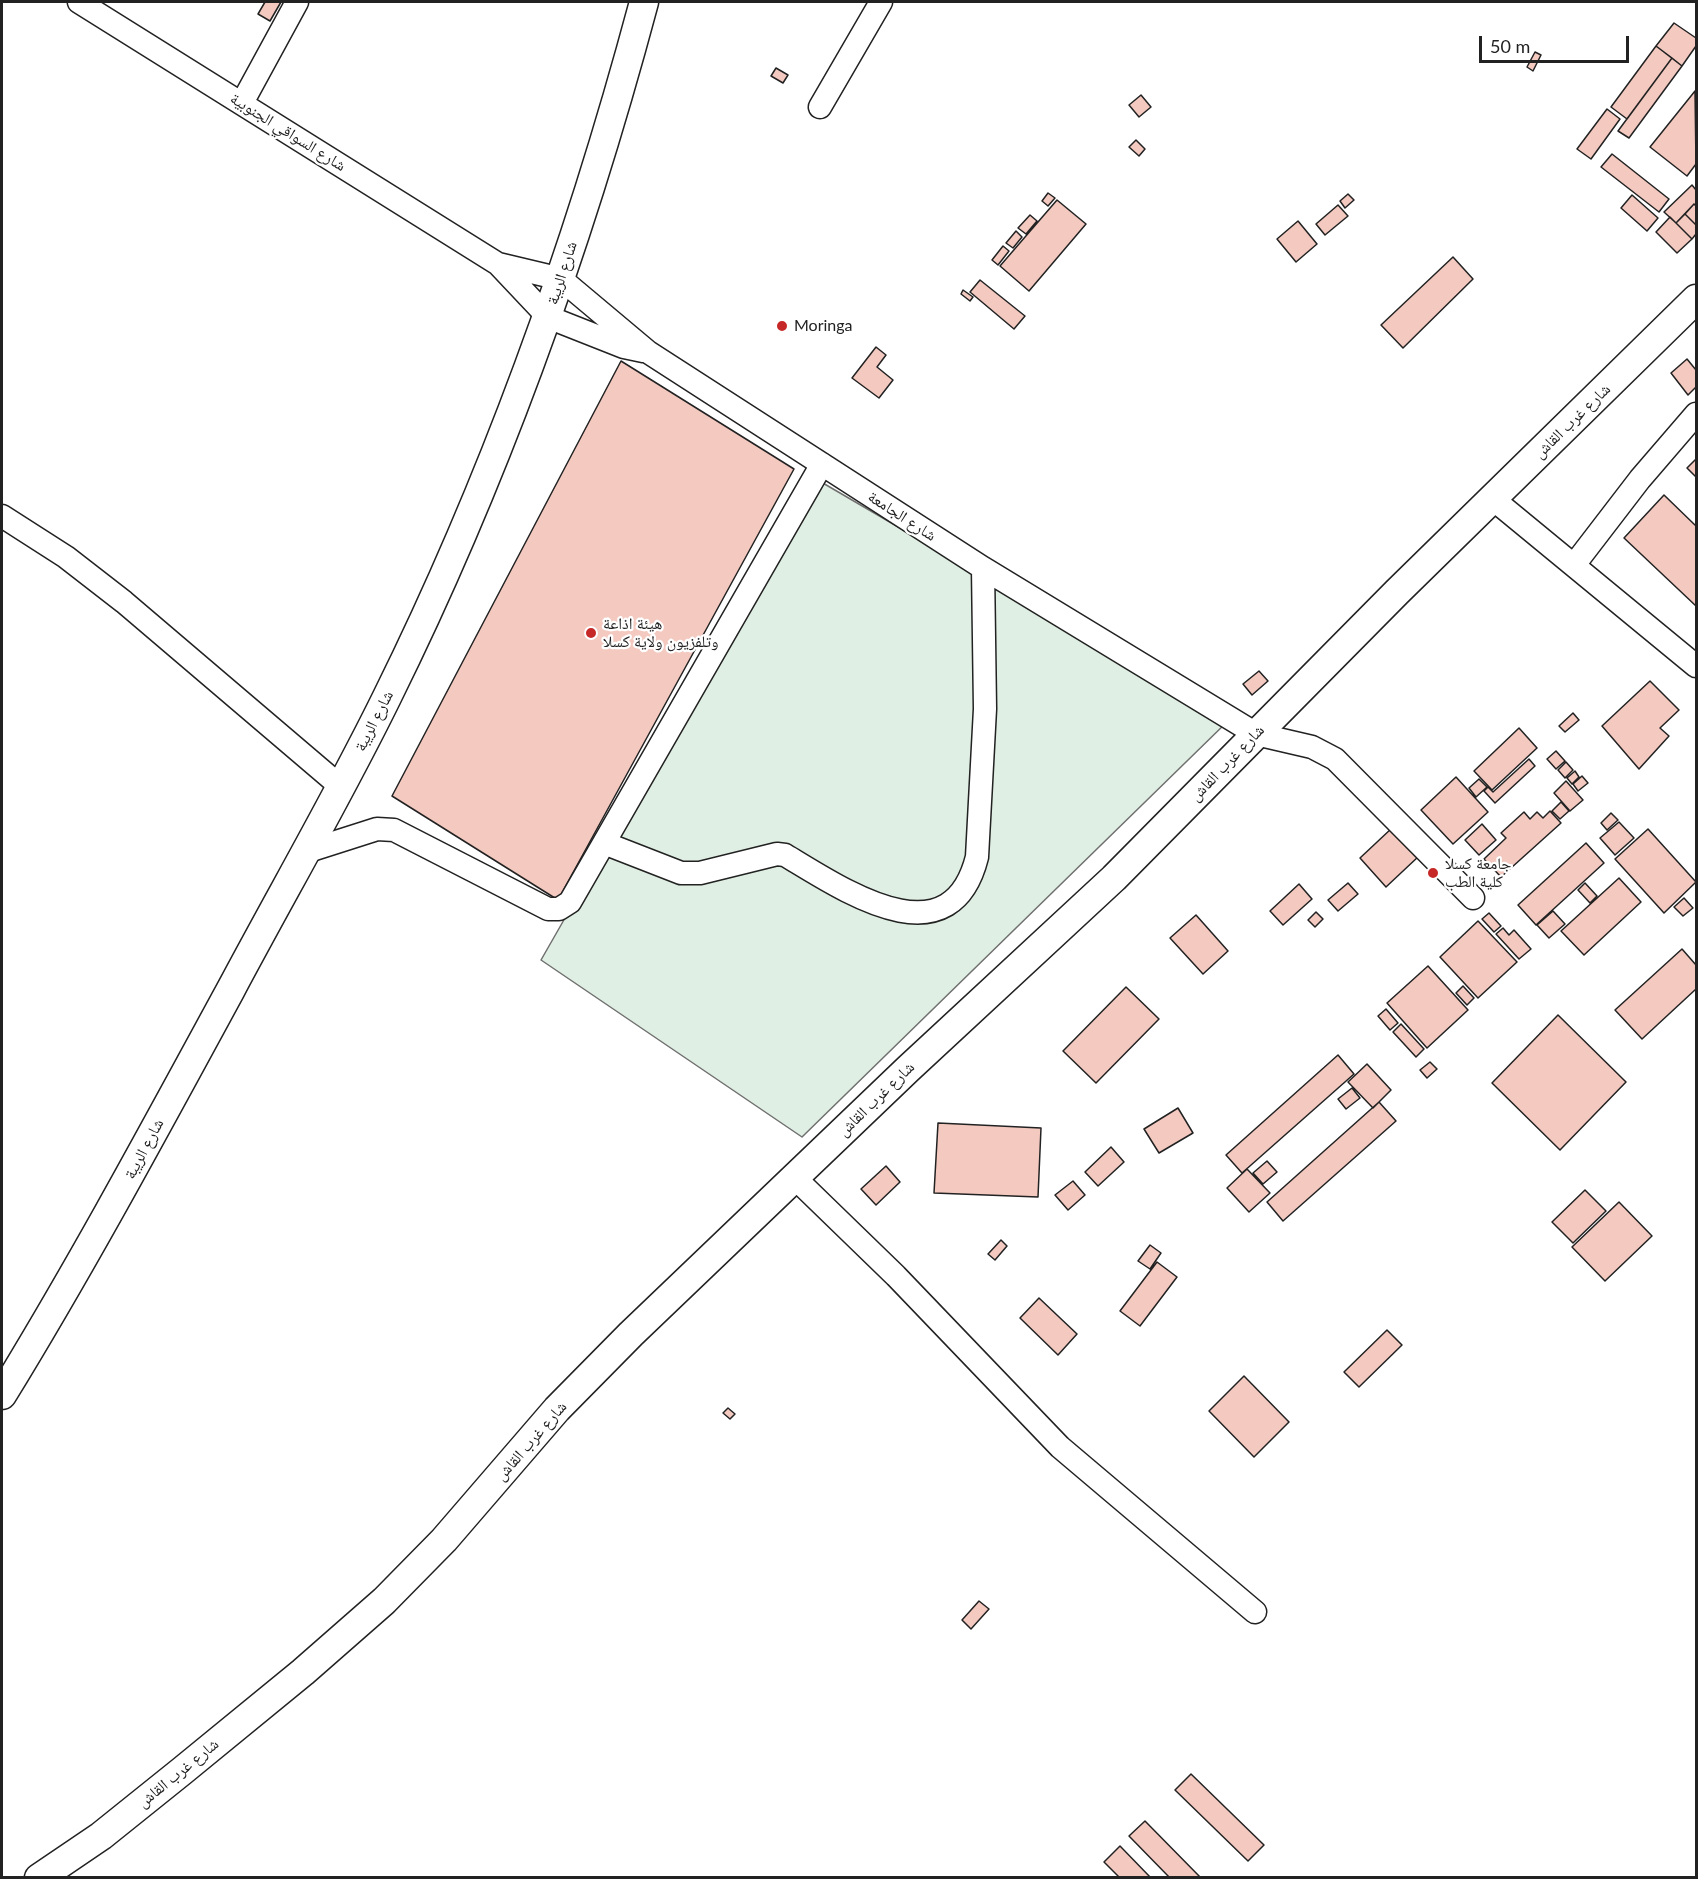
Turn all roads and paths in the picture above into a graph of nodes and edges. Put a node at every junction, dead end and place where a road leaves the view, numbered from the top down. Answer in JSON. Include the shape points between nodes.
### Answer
{"nodes":[{"id":1,"x":79,"y":2,"type":"edge"},
{"id":2,"x":297,"y":2,"type":"edge"},
{"id":3,"x":644,"y":2,"type":"edge"},
{"id":4,"x":881,"y":2,"type":"edge"},
{"id":5,"x":242,"y":103,"type":"junction"},
{"id":6,"x":820,"y":107,"type":"dead end"},
{"id":7,"x":498,"y":264,"type":"junction"},
{"id":8,"x":561,"y":279,"type":"junction"},
{"id":9,"x":1696,"y":299,"type":"edge"},
{"id":10,"x":548,"y":317,"type":"junction"},
{"id":11,"x":648,"y":352,"type":"junction"},
{"id":12,"x":1696,"y":414,"type":"edge"},
{"id":13,"x":822,"y":464,"type":"junction"},
{"id":14,"x":1493,"y":499,"type":"junction"},
{"id":15,"x":2,"y":516,"type":"edge"},
{"id":16,"x":1574,"y":565,"type":"junction"},
{"id":17,"x":983,"y":568,"type":"junction"},
{"id":18,"x":1696,"y":666,"type":"edge"},
{"id":19,"x":1256,"y":734,"type":"junction"},
{"id":20,"x":340,"y":786,"type":"junction"},
{"id":21,"x":604,"y":843,"type":"junction"},
{"id":22,"x":305,"y":852,"type":"junction"},
{"id":23,"x":1473,"y":898,"type":"dead end"},
{"id":24,"x":795,"y":1178,"type":"junction"},
{"id":25,"x":2,"y":1395,"type":"edge"},
{"id":26,"x":1255,"y":1612,"type":"dead end"},
{"id":27,"x":39,"y":1878,"type":"edge"}],
"edges":[{"from":1,"to":5,"type":"street","name":"شارع السواقي الجنوبية"},
{"from":2,"to":5,"type":"street"},
{"from":3,"to":8,"type":"main road","name":"شارع الريبة"},
{"from":4,"to":6,"type":"street"},
{"from":5,"to":7,"type":"street","name":"شارع السواقي الجنوبية"},
{"from":7,"to":8,"type":"street","name":"شارع السواقي الجنوبية"},
{"from":7,"to":10,"type":"street","name":"شارع السواقي الجنوبية"},
{"from":8,"to":10,"type":"main road","name":"شارع الريبة"},
{"from":8,"to":11,"type":"street","name":"شارع الجامعة"},
{"from":9,"to":14,"type":"main road","name":"شارع غرب القاش"},
{"from":10,"to":11,"type":"street"},
{"from":10,"to":20,"type":"main road","name":"شارع الريبة","via":[[451,559],[387,698]]},
{"from":11,"to":13,"type":"street","name":"شارع الجامعة"},
{"from":12,"to":16,"type":"street"},
{"from":13,"to":17,"type":"street","name":"شارع الجامعة"},
{"from":13,"to":21,"type":"street"},
{"from":14,"to":16,"type":"street"},
{"from":14,"to":19,"type":"main road","name":"شارع غرب القاش"},
{"from":15,"to":20,"type":"street","via":[[66,557],[116,596]]},
{"from":16,"to":18,"type":"street"},
{"from":17,"to":19,"type":"street","name":"شارع الجامعة"},
{"from":17,"to":21,"type":"street","via":[[985,709],[976,857],[971,879],[956,899],[937,909],[903,913],[856,897],[785,855],[700,873],[681,873]]},
{"from":19,"to":23,"type":"street","name":"شارع الجامعة","via":[[1312,747],[1335,759]]},
{"from":19,"to":24,"type":"main road","name":"شارع غرب القاش","via":[[1114,878]]},
{"from":20,"to":22,"type":"main road","name":"شارع الريبة"},
{"from":21,"to":22,"type":"street","via":[[570,902],[559,909],[548,909],[394,830],[377,829]]},
{"from":22,"to":25,"type":"main road","name":"شارع الريبة","via":[[80,1266]]},
{"from":24,"to":26,"type":"street","via":[[896,1276],[1060,1447]]},
{"from":24,"to":27,"type":"main road","name":"شارع غرب القاش","via":[[557,1409],[444,1540],[384,1600],[303,1672],[128,1814]]}]}
